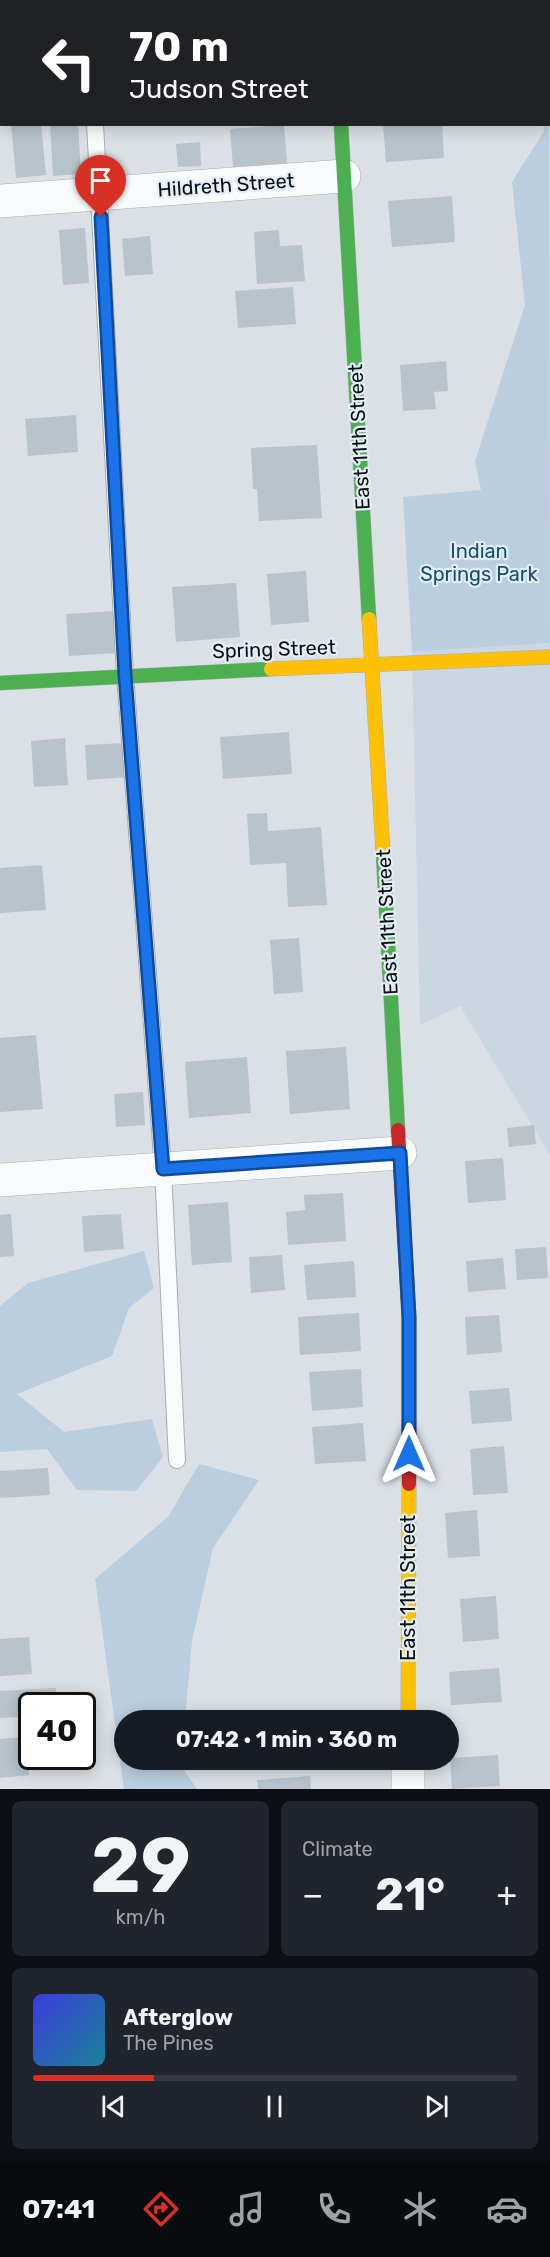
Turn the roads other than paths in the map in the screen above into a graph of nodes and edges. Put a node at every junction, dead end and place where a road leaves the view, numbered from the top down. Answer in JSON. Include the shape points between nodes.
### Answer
{"nodes":[{"id":1,"x":95,"y":126,"type":"edge"},
{"id":2,"x":341,"y":126,"type":"edge"},
{"id":3,"x":344,"y":176,"type":"junction"},
{"id":4,"x":99,"y":194,"type":"junction"},
{"id":5,"x":0,"y":201,"type":"edge"},
{"id":6,"x":550,"y":657,"type":"edge"},
{"id":7,"x":372,"y":665,"type":"junction"},
{"id":8,"x":125,"y":675,"type":"junction"},
{"id":9,"x":0,"y":683,"type":"edge"},
{"id":10,"x":400,"y":1153,"type":"junction"},
{"id":11,"x":163,"y":1169,"type":"junction"},
{"id":12,"x":0,"y":1180,"type":"edge"},
{"id":13,"x":177,"y":1460,"type":"dead end"},
{"id":14,"x":408,"y":1710,"type":"edge"},
{"id":15,"x":408,"y":1770,"type":"edge"},
{"id":16,"x":408,"y":1789,"type":"edge"}],
"edges":[{"from":1,"to":4,"type":"lane"},
{"from":2,"to":3,"type":"street","name":"East 11th Street"},
{"from":3,"to":4,"type":"street","name":"Hildreth Street"},
{"from":3,"to":7,"type":"street","name":"East 11th Street"},
{"from":4,"to":5,"type":"street","name":"Hildreth Street"},
{"from":4,"to":8,"type":"lane"},
{"from":6,"to":7,"type":"street","name":"Spring Street"},
{"from":7,"to":8,"type":"street","name":"Spring Street"},
{"from":7,"to":10,"type":"street","name":"East 11th Street"},
{"from":8,"to":9,"type":"street","name":"Spring Street"},
{"from":8,"to":11,"type":"lane"},
{"from":10,"to":11,"type":"street"},
{"from":10,"to":14,"type":"street","name":"East 11th Street","via":[[409,1317]]},
{"from":11,"to":12,"type":"street"},
{"from":11,"to":13,"type":"lane"},
{"from":15,"to":16,"type":"street"}]}
